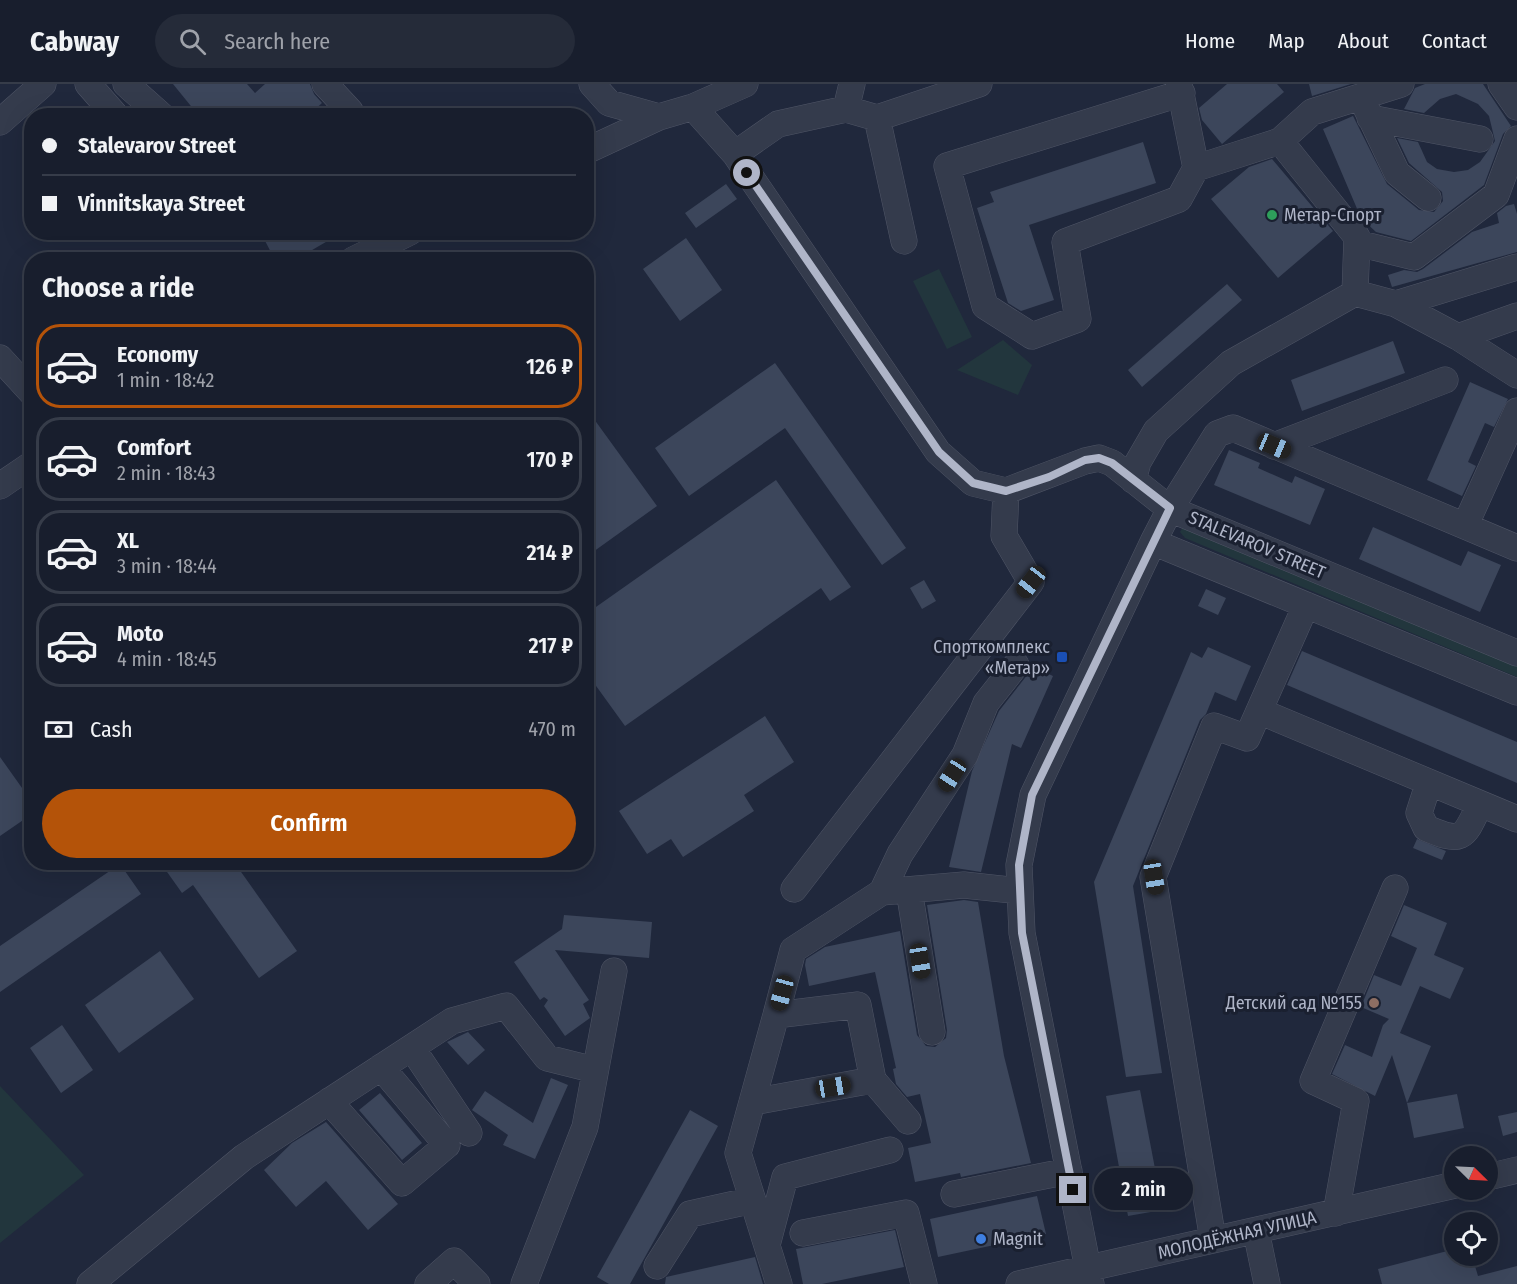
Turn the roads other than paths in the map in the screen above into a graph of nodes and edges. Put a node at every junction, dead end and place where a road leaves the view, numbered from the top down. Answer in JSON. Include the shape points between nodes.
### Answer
{"nodes":[{"id":1,"x":43,"y":84,"type":"edge"},
{"id":2,"x":88,"y":84,"type":"edge"},
{"id":3,"x":126,"y":84,"type":"edge"},
{"id":4,"x":325,"y":84,"type":"edge"},
{"id":5,"x":592,"y":84,"type":"edge"},
{"id":6,"x":745,"y":84,"type":"edge"},
{"id":7,"x":852,"y":84,"type":"edge"},
{"id":8,"x":979,"y":84,"type":"edge"},
{"id":9,"x":1401,"y":84,"type":"edge"},
{"id":10,"x":1501,"y":84,"type":"edge"},
{"id":11,"x":1181,"y":88,"type":"edge"},
{"id":12,"x":693,"y":107,"type":"junction"},
{"id":13,"x":1366,"y":107,"type":"junction"},
{"id":14,"x":1517,"y":107,"type":"edge"},
{"id":15,"x":109,"y":108,"type":"edge"},
{"id":16,"x":153,"y":108,"type":"edge"},
{"id":17,"x":347,"y":108,"type":"edge"},
{"id":18,"x":846,"y":109,"type":"junction"},
{"id":19,"x":659,"y":117,"type":"junction"},
{"id":20,"x":877,"y":118,"type":"junction"},
{"id":21,"x":0,"y":122,"type":"edge"},
{"id":22,"x":1480,"y":139,"type":"dead end"},
{"id":23,"x":1517,"y":139,"type":"edge"},
{"id":24,"x":1280,"y":141,"type":"junction"},
{"id":25,"x":594,"y":147,"type":"edge"},
{"id":26,"x":735,"y":154,"type":"junction"},
{"id":27,"x":1196,"y":168,"type":"junction"},
{"id":28,"x":1510,"y":182,"type":"edge"},
{"id":29,"x":1428,"y":198,"type":"dead end"},
{"id":30,"x":394,"y":240,"type":"edge"},
{"id":31,"x":904,"y":241,"type":"dead end"},
{"id":32,"x":1357,"y":243,"type":"junction"},
{"id":33,"x":369,"y":252,"type":"edge"},
{"id":34,"x":1517,"y":267,"type":"edge"},
{"id":35,"x":1355,"y":293,"type":"junction"},
{"id":36,"x":1396,"y":304,"type":"junction"},
{"id":37,"x":1517,"y":316,"type":"edge"},
{"id":38,"x":1458,"y":337,"type":"junction"},
{"id":39,"x":0,"y":358,"type":"edge"},
{"id":40,"x":1517,"y":375,"type":"edge"},
{"id":41,"x":1445,"y":380,"type":"dead end"},
{"id":42,"x":24,"y":384,"type":"edge"},
{"id":43,"x":1517,"y":411,"type":"edge"},
{"id":44,"x":1274,"y":446,"type":"junction"},
{"id":45,"x":24,"y":470,"type":"edge"},
{"id":46,"x":1133,"y":480,"type":"junction"},
{"id":47,"x":0,"y":486,"type":"edge"},
{"id":48,"x":1006,"y":491,"type":"junction"},
{"id":49,"x":1170,"y":508,"type":"junction"},
{"id":50,"x":1465,"y":526,"type":"junction"},
{"id":51,"x":1153,"y":542,"type":"junction"},
{"id":52,"x":1517,"y":548,"type":"edge"},
{"id":53,"x":1306,"y":605,"type":"junction"},
{"id":54,"x":1517,"y":653,"type":"edge"},
{"id":55,"x":1016,"y":665,"type":"dead end"},
{"id":56,"x":1517,"y":692,"type":"edge"},
{"id":57,"x":1259,"y":711,"type":"junction"},
{"id":58,"x":1429,"y":782,"type":"junction"},
{"id":59,"x":1480,"y":804,"type":"junction"},
{"id":60,"x":1517,"y":819,"type":"edge"},
{"id":61,"x":1395,"y":888,"type":"dead end"},
{"id":62,"x":794,"y":889,"type":"dead end"},
{"id":63,"x":909,"y":890,"type":"junction"},
{"id":64,"x":1020,"y":891,"type":"junction"},
{"id":65,"x":882,"y":892,"type":"junction"},
{"id":66,"x":614,"y":971,"type":"dead end"},
{"id":67,"x":776,"y":1015,"type":"junction"},
{"id":68,"x":932,"y":1032,"type":"dead end"},
{"id":69,"x":412,"y":1048,"type":"junction"},
{"id":70,"x":381,"y":1067,"type":"junction"},
{"id":71,"x":595,"y":1070,"type":"junction"},
{"id":72,"x":873,"y":1080,"type":"junction"},
{"id":73,"x":329,"y":1101,"type":"junction"},
{"id":74,"x":752,"y":1102,"type":"junction"},
{"id":75,"x":908,"y":1121,"type":"dead end"},
{"id":76,"x":469,"y":1133,"type":"dead end"},
{"id":77,"x":890,"y":1150,"type":"dead end"},
{"id":78,"x":1517,"y":1170,"type":"edge"},
{"id":79,"x":1070,"y":1171,"type":"junction"},
{"id":80,"x":1498,"y":1175,"type":"edge"},
{"id":81,"x":1444,"y":1188,"type":"edge"},
{"id":82,"x":954,"y":1194,"type":"dead end"},
{"id":83,"x":753,"y":1200,"type":"junction"},
{"id":84,"x":1336,"y":1213,"type":"junction"},
{"id":85,"x":1257,"y":1231,"type":"junction"},
{"id":86,"x":803,"y":1233,"type":"dead end"},
{"id":87,"x":1213,"y":1240,"type":"junction"},
{"id":88,"x":767,"y":1245,"type":"junction"},
{"id":89,"x":657,"y":1266,"type":"dead end"},
{"id":90,"x":1089,"y":1276,"type":"edge"},
{"id":91,"x":90,"y":1284,"type":"edge"},
{"id":92,"x":428,"y":1284,"type":"edge"},
{"id":93,"x":477,"y":1284,"type":"edge"},
{"id":94,"x":524,"y":1284,"type":"edge"},
{"id":95,"x":779,"y":1284,"type":"edge"},
{"id":96,"x":924,"y":1284,"type":"edge"},
{"id":97,"x":1019,"y":1284,"type":"edge"},
{"id":98,"x":1267,"y":1284,"type":"edge"}],
"edges":[{"from":1,"to":21,"type":"street"},
{"from":2,"to":15,"type":"street"},
{"from":3,"to":16,"type":"street"},
{"from":4,"to":17,"type":"street"},
{"from":5,"to":19,"type":"street","via":[[609,103]]},
{"from":6,"to":12,"type":"street"},
{"from":7,"to":18,"type":"street"},
{"from":8,"to":20,"type":"street"},
{"from":9,"to":13,"type":"street"},
{"from":10,"to":14,"type":"street"},
{"from":11,"to":27,"type":"street"},
{"from":11,"to":27,"type":"street","via":[[947,166],[986,306],[1032,336],[1078,319],[1065,242],[1179,199]]},
{"from":12,"to":19,"type":"street"},
{"from":12,"to":26,"type":"street"},
{"from":13,"to":22,"type":"street"},
{"from":13,"to":24,"type":"street","via":[[1312,112]]},
{"from":13,"to":29,"type":"street","via":[[1397,173]]},
{"from":18,"to":20,"type":"street"},
{"from":18,"to":26,"type":"street","via":[[778,124]]},
{"from":19,"to":25,"type":"street"},
{"from":20,"to":31,"type":"street"},
{"from":23,"to":28,"type":"street"},
{"from":24,"to":27,"type":"street"},
{"from":24,"to":32,"type":"street","via":[[1357,237]]},
{"from":26,"to":48,"type":"street","via":[[939,452],[973,483]]},
{"from":28,"to":32,"type":"street","via":[[1414,257]]},
{"from":30,"to":33,"type":"street"},
{"from":32,"to":35,"type":"street"},
{"from":34,"to":36,"type":"street"},
{"from":35,"to":36,"type":"street"},
{"from":35,"to":46,"type":"street","via":[[1231,363],[1156,431],[1138,462]]},
{"from":36,"to":38,"type":"street"},
{"from":37,"to":38,"type":"street"},
{"from":38,"to":40,"type":"street"},
{"from":39,"to":42,"type":"street"},
{"from":41,"to":44,"type":"street"},
{"from":43,"to":50,"type":"street"},
{"from":44,"to":49,"type":"street","via":[[1233,428],[1217,434]]},
{"from":44,"to":50,"type":"street"},
{"from":45,"to":47,"type":"street"},
{"from":46,"to":48,"type":"street","name":"STALEVAROV STREET","via":[[1099,458]]},
{"from":46,"to":49,"type":"street","name":"STALEVAROV STREET"},
{"from":48,"to":62,"type":"street","via":[[1004,536],[1031,582]]},
{"from":49,"to":51,"type":"street"},
{"from":49,"to":54,"type":"street","name":"STALEVAROV STREET"},
{"from":50,"to":52,"type":"street"},
{"from":51,"to":53,"type":"street","name":"STALEVAROV STREET"},
{"from":51,"to":64,"type":"street","via":[[1032,795],[1019,865]]},
{"from":53,"to":56,"type":"street","name":"STALEVAROV STREET"},
{"from":53,"to":57,"type":"street"},
{"from":55,"to":65,"type":"street","via":[[986,703],[965,755],[900,854]]},
{"from":57,"to":58,"type":"street"},
{"from":57,"to":87,"type":"street","via":[[1247,738],[1215,726],[1154,877]]},
{"from":58,"to":59,"type":"street"},
{"from":58,"to":59,"type":"street","via":[[1419,813],[1426,828],[1456,837],[1468,828]]},
{"from":59,"to":60,"type":"street"},
{"from":61,"to":84,"type":"street","via":[[1313,1081],[1356,1101]]},
{"from":63,"to":64,"type":"street","via":[[964,885]]},
{"from":63,"to":65,"type":"street"},
{"from":63,"to":68,"type":"street"},
{"from":64,"to":79,"type":"street","via":[[1022,933]]},
{"from":65,"to":67,"type":"street","via":[[793,950]]},
{"from":66,"to":71,"type":"street"},
{"from":67,"to":72,"type":"street","via":[[858,1005]]},
{"from":67,"to":74,"type":"street"},
{"from":69,"to":70,"type":"street"},
{"from":69,"to":71,"type":"street","via":[[452,1022],[506,1006],[547,1058]]},
{"from":69,"to":76,"type":"street"},
{"from":70,"to":73,"type":"street"},
{"from":70,"to":73,"type":"street","via":[[447,1145],[402,1183]]},
{"from":71,"to":94,"type":"street","via":[[585,1127]]},
{"from":72,"to":74,"type":"street"},
{"from":72,"to":75,"type":"street"},
{"from":73,"to":91,"type":"street","via":[[244,1156]]},
{"from":74,"to":83,"type":"street","via":[[738,1153]]},
{"from":77,"to":88,"type":"street","via":[[785,1177]]},
{"from":78,"to":80,"type":"street"},
{"from":79,"to":82,"type":"street"},
{"from":79,"to":90,"type":"street"},
{"from":81,"to":84,"type":"street","name":"МОЛОДЁЖНАЯ УЛИЦА"},
{"from":83,"to":88,"type":"street"},
{"from":83,"to":89,"type":"street","via":[[690,1214]]},
{"from":84,"to":85,"type":"street","name":"МОЛОДЁЖНАЯ УЛИЦА"},
{"from":85,"to":87,"type":"street","name":"МОЛОДЁЖНАЯ УЛИЦА"},
{"from":85,"to":98,"type":"street"},
{"from":86,"to":96,"type":"street","via":[[906,1213]]},
{"from":87,"to":90,"type":"street","name":"МОЛОДЁЖНАЯ УЛИЦА"},
{"from":88,"to":95,"type":"street"},
{"from":90,"to":97,"type":"street","name":"МОЛОДЁЖНАЯ УЛИЦА"},
{"from":92,"to":93,"type":"street","via":[[454,1261]]}]}
